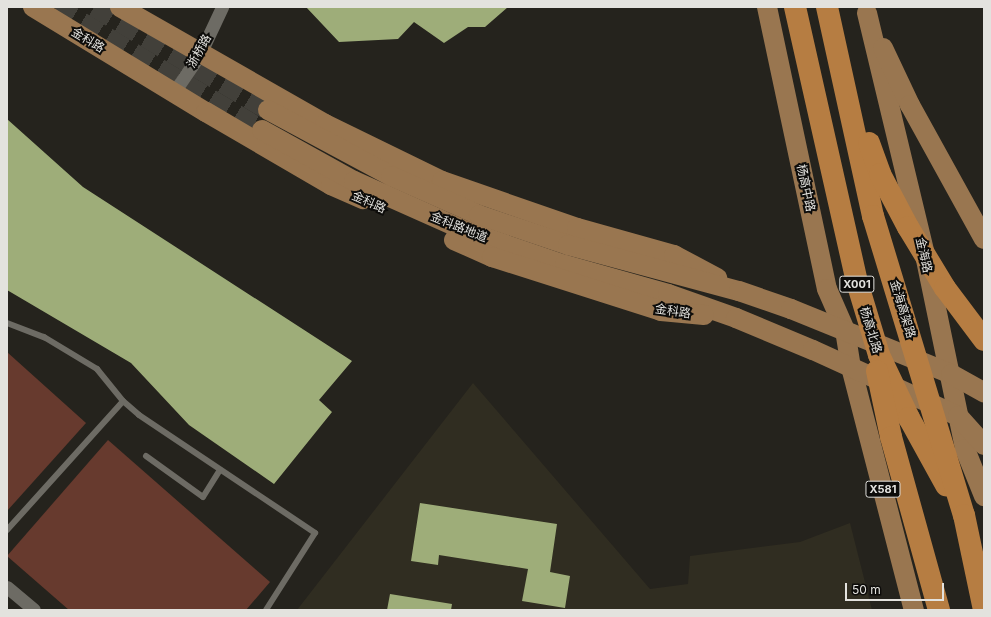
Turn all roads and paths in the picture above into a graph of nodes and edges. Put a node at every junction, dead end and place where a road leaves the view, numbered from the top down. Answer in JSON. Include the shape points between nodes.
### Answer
{"nodes":[{"id":1,"x":33,"y":7,"type":"edge"},
{"id":2,"x":120,"y":7,"type":"edge"},
{"id":3,"x":222,"y":7,"type":"edge"},
{"id":4,"x":767,"y":7,"type":"edge"},
{"id":5,"x":795,"y":7,"type":"edge"},
{"id":6,"x":828,"y":7,"type":"edge"},
{"id":7,"x":866,"y":10,"type":"edge"},
{"id":8,"x":200,"y":54,"type":"junction"},
{"id":9,"x":174,"y":92,"type":"junction"},
{"id":10,"x":268,"y":110,"type":"tunnel mouth"},
{"id":11,"x":262,"y":130,"type":"tunnel mouth"},
{"id":12,"x":984,"y":239,"type":"edge"},
{"id":13,"x":857,"y":282,"type":"junction"},
{"id":14,"x":739,"y":291,"type":"junction"},
{"id":15,"x":668,"y":294,"type":"joint"},
{"id":16,"x":736,"y":318,"type":"junction"},
{"id":17,"x":7,"y":324,"type":"edge"},
{"id":18,"x":845,"y":330,"type":"junction"},
{"id":19,"x":984,"y":340,"type":"edge"},
{"id":20,"x":851,"y":367,"type":"junction"},
{"id":21,"x":951,"y":374,"type":"junction"},
{"id":22,"x":984,"y":392,"type":"edge"},
{"id":23,"x":123,"y":401,"type":"junction"},
{"id":24,"x":958,"y":416,"type":"junction"},
{"id":25,"x":984,"y":445,"type":"edge"},
{"id":26,"x":146,"y":456,"type":"dead end"},
{"id":27,"x":220,"y":470,"type":"junction"},
{"id":28,"x":984,"y":496,"type":"edge"},
{"id":29,"x":7,"y":530,"type":"edge"},
{"id":30,"x":984,"y":535,"type":"edge"},
{"id":31,"x":7,"y":587,"type":"edge"},
{"id":32,"x":34,"y":610,"type":"edge"},
{"id":33,"x":266,"y":610,"type":"edge"},
{"id":34,"x":914,"y":610,"type":"edge"},
{"id":35,"x":939,"y":610,"type":"edge"},
{"id":36,"x":984,"y":610,"type":"edge"}],
"edges":[{"from":1,"to":9,"type":"main road","name":"金科路"},
{"from":2,"to":8,"type":"main road"},
{"from":3,"to":8,"type":"street","name":"浙桥路"},
{"from":4,"to":18,"type":"main road","name":"杨高中路","number":"X001","via":[[827,289]]},
{"from":5,"to":13,"type":"highway","name":"杨高北路","number":"X001"},
{"from":6,"to":19,"type":"highway","via":[[857,108],[880,174],[908,227],[946,288]]},
{"from":6,"to":36,"type":"highway","name":"金海高架路","via":[[873,216],[964,515]]},
{"from":7,"to":12,"type":"main road","via":[[910,105]]},
{"from":7,"to":21,"type":"main road","name":"金海路"},
{"from":8,"to":9,"type":"street","name":"浙桥路"},
{"from":8,"to":14,"type":"main road","via":[[325,124],[442,181],[577,228],[674,255]]},
{"from":9,"to":16,"type":"main road","name":"金科路","via":[[331,185],[492,257],[661,311]]},
{"from":10,"to":14,"type":"main road","name":"金科路地道","via":[[391,176],[479,215],[568,245]]},
{"from":11,"to":15,"type":"main road","name":"金科路地道","via":[[354,181],[466,231],[558,263]]},
{"from":13,"to":30,"type":"highway","name":"杨高北路","number":"X001","via":[[878,355],[909,418],[943,481]]},
{"from":13,"to":35,"type":"highway","via":[[891,437]]},
{"from":14,"to":18,"type":"main road"},
{"from":15,"to":16,"type":"main road","name":"金科路"},
{"from":16,"to":20,"type":"main road","name":"金科路"},
{"from":17,"to":23,"type":"lane","via":[[44,338],[97,369]]},
{"from":18,"to":20,"type":"main road","name":"杨高中路","number":"X001"},
{"from":18,"to":21,"type":"main road"},
{"from":20,"to":24,"type":"main road","name":"金科路"},
{"from":20,"to":34,"type":"main road","number":"X581"},
{"from":21,"to":22,"type":"main road"},
{"from":21,"to":24,"type":"main road","name":"金海路"},
{"from":23,"to":27,"type":"lane","via":[[139,415]]},
{"from":23,"to":29,"type":"lane"},
{"from":24,"to":25,"type":"main road"},
{"from":24,"to":28,"type":"main road","name":"金海路","via":[[965,449]]},
{"from":26,"to":27,"type":"lane","via":[[203,497]]},
{"from":27,"to":33,"type":"lane","via":[[315,533]]},
{"from":31,"to":32,"type":"street"}]}
